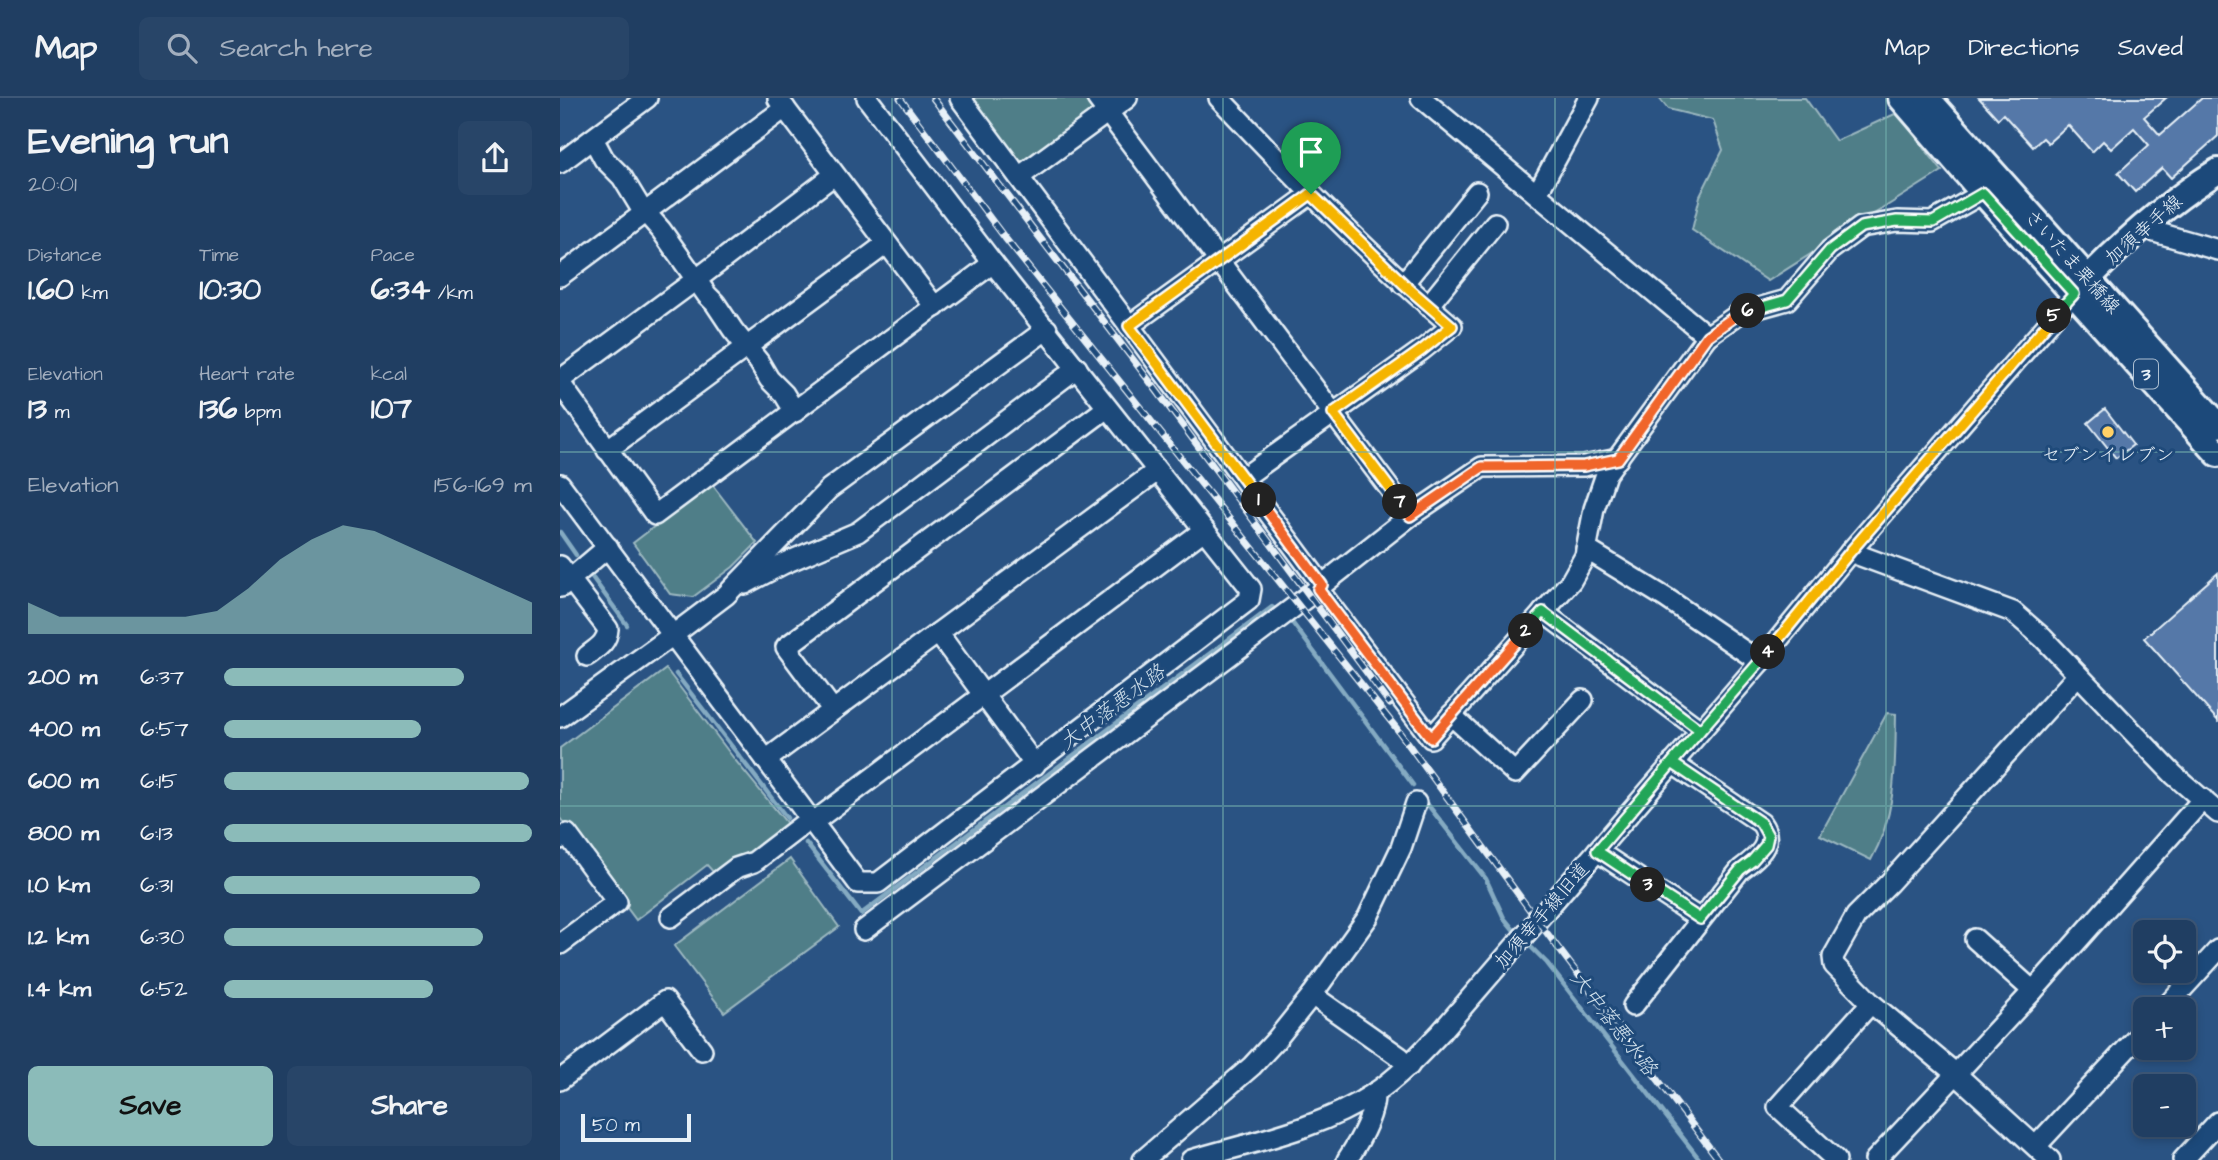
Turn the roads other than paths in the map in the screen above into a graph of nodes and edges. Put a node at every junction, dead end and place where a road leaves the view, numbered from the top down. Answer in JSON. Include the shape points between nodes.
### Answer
{"nodes":[{"id":1,"x":647,"y":98,"type":"edge"},
{"id":2,"x":867,"y":98,"type":"edge"},
{"id":3,"x":960,"y":98,"type":"edge"},
{"id":4,"x":1127,"y":98,"type":"edge"},
{"id":5,"x":1219,"y":98,"type":"edge"},
{"id":6,"x":1421,"y":98,"type":"edge"},
{"id":7,"x":1589,"y":98,"type":"edge"},
{"id":8,"x":1901,"y":98,"type":"edge"},
{"id":9,"x":1927,"y":98,"type":"edge"},
{"id":10,"x":781,"y":103,"type":"edge"},
{"id":11,"x":1102,"y":105,"type":"edge"},
{"id":12,"x":597,"y":146,"type":"dead end"},
{"id":13,"x":560,"y":163,"type":"edge"},
{"id":14,"x":2218,"y":171,"type":"edge"},
{"id":15,"x":834,"y":175,"type":"junction"},
{"id":16,"x":1019,"y":177,"type":"junction"},
{"id":17,"x":1476,"y":192,"type":"dead end"},
{"id":18,"x":1983,"y":193,"type":"junction"},
{"id":19,"x":1311,"y":194,"type":"junction"},
{"id":20,"x":1537,"y":194,"type":"junction"},
{"id":21,"x":645,"y":212,"type":"junction"},
{"id":22,"x":1495,"y":223,"type":"dead end"},
{"id":23,"x":2146,"y":223,"type":"junction"},
{"id":24,"x":886,"y":244,"type":"junction"},
{"id":25,"x":2218,"y":250,"type":"edge"},
{"id":26,"x":1219,"y":261,"type":"junction"},
{"id":27,"x":993,"y":263,"type":"junction"},
{"id":28,"x":560,"y":276,"type":"edge"},
{"id":29,"x":697,"y":279,"type":"junction"},
{"id":30,"x":1403,"y":284,"type":"junction"},
{"id":31,"x":2081,"y":286,"type":"junction"},
{"id":32,"x":1429,"y":306,"type":"junction"},
{"id":33,"x":935,"y":307,"type":"junction"},
{"id":34,"x":1129,"y":326,"type":"junction"},
{"id":35,"x":1047,"y":329,"type":"junction"},
{"id":36,"x":1707,"y":336,"type":"junction"},
{"id":37,"x":747,"y":347,"type":"junction"},
{"id":38,"x":1077,"y":368,"type":"junction"},
{"id":39,"x":560,"y":382,"type":"edge"},
{"id":40,"x":1107,"y":408,"type":"junction"},
{"id":41,"x":795,"y":412,"type":"junction"},
{"id":42,"x":1333,"y":413,"type":"junction"},
{"id":43,"x":2218,"y":425,"type":"edge"},
{"id":44,"x":607,"y":450,"type":"junction"},
{"id":45,"x":2218,"y":454,"type":"edge"},
{"id":46,"x":1618,"y":459,"type":"junction"},
{"id":47,"x":1157,"y":471,"type":"junction"},
{"id":48,"x":1243,"y":478,"type":"junction"},
{"id":49,"x":560,"y":484,"type":"edge"},
{"id":50,"x":1410,"y":516,"type":"junction"},
{"id":51,"x":1203,"y":530,"type":"junction"},
{"id":52,"x":608,"y":547,"type":"junction"},
{"id":53,"x":1586,"y":549,"type":"junction"},
{"id":54,"x":1850,"y":552,"type":"junction"},
{"id":55,"x":560,"y":566,"type":"edge"},
{"id":56,"x":1320,"y":587,"type":"junction"},
{"id":57,"x":560,"y":588,"type":"edge"},
{"id":58,"x":726,"y":595,"type":"junction"},
{"id":59,"x":1543,"y":612,"type":"junction"},
{"id":60,"x":938,"y":633,"type":"junction"},
{"id":61,"x":673,"y":635,"type":"junction"},
{"id":62,"x":587,"y":656,"type":"dead end"},
{"id":63,"x":1760,"y":662,"type":"junction"},
{"id":64,"x":2077,"y":676,"type":"junction"},
{"id":65,"x":984,"y":695,"type":"junction"},
{"id":66,"x":1583,"y":700,"type":"dead end"},
{"id":67,"x":832,"y":709,"type":"junction"},
{"id":68,"x":1451,"y":715,"type":"junction"},
{"id":69,"x":560,"y":717,"type":"edge"},
{"id":70,"x":1700,"y":730,"type":"junction"},
{"id":71,"x":766,"y":760,"type":"junction"},
{"id":72,"x":1672,"y":763,"type":"junction"},
{"id":73,"x":1035,"y":765,"type":"junction"},
{"id":74,"x":2203,"y":799,"type":"junction"},
{"id":75,"x":1416,"y":803,"type":"dead end"},
{"id":76,"x":2218,"y":813,"type":"edge"},
{"id":77,"x":811,"y":821,"type":"junction"},
{"id":78,"x":560,"y":839,"type":"edge"},
{"id":79,"x":1597,"y":851,"type":"junction"},
{"id":80,"x":671,"y":917,"type":"dead end"},
{"id":81,"x":1700,"y":919,"type":"junction"},
{"id":82,"x":864,"y":930,"type":"dead end"},
{"id":83,"x":1975,"y":939,"type":"dead end"},
{"id":84,"x":560,"y":944,"type":"edge"},
{"id":85,"x":2218,"y":950,"type":"edge"},
{"id":86,"x":2033,"y":991,"type":"junction"},
{"id":87,"x":1312,"y":995,"type":"junction"},
{"id":88,"x":2175,"y":997,"type":"edge"},
{"id":89,"x":1871,"y":1003,"type":"junction"},
{"id":90,"x":1633,"y":1006,"type":"dead end"},
{"id":91,"x":2133,"y":1044,"type":"edge"},
{"id":92,"x":702,"y":1050,"type":"dead end"},
{"id":93,"x":1409,"y":1066,"type":"junction"},
{"id":94,"x":1956,"y":1074,"type":"junction"},
{"id":95,"x":560,"y":1080,"type":"edge"},
{"id":96,"x":1374,"y":1093,"type":"junction"},
{"id":97,"x":2218,"y":1122,"type":"edge"},
{"id":98,"x":2042,"y":1155,"type":"edge"},
{"id":99,"x":1143,"y":1160,"type":"edge"},
{"id":100,"x":1191,"y":1160,"type":"edge"},
{"id":101,"x":1347,"y":1160,"type":"edge"},
{"id":102,"x":1836,"y":1160,"type":"edge"},
{"id":103,"x":1875,"y":1160,"type":"edge"},
{"id":104,"x":2183,"y":1160,"type":"edge"}],
"edges":[{"from":1,"to":13,"type":"street"},
{"from":2,"to":27,"type":"street"},
{"from":3,"to":16,"type":"street"},
{"from":4,"to":11,"type":"street"},
{"from":5,"to":19,"type":"street"},
{"from":6,"to":20,"type":"street"},
{"from":7,"to":20,"type":"street"},
{"from":8,"to":18,"type":"main road","name":"さいたま栗橋線","number":"3"},
{"from":9,"to":31,"type":"main road","name":"さいたま栗橋線","number":"3"},
{"from":10,"to":15,"type":"street"},
{"from":10,"to":21,"type":"street"},
{"from":11,"to":16,"type":"street"},
{"from":11,"to":26,"type":"street"},
{"from":12,"to":21,"type":"street"},
{"from":14,"to":23,"type":"main road","name":"加須幸手線"},
{"from":15,"to":24,"type":"street"},
{"from":15,"to":29,"type":"street"},
{"from":16,"to":34,"type":"street"},
{"from":17,"to":30,"type":"street"},
{"from":18,"to":31,"type":"main road","name":"さいたま栗橋線","number":"3"},
{"from":18,"to":36,"type":"street","via":[[1933,222],[1861,227],[1830,250],[1787,300],[1740,313]]},
{"from":19,"to":26,"type":"street"},
{"from":19,"to":30,"type":"street"},
{"from":20,"to":36,"type":"street"},
{"from":21,"to":28,"type":"street"},
{"from":21,"to":29,"type":"street"},
{"from":22,"to":32,"type":"street"},
{"from":23,"to":25,"type":"street","via":[[2155,232]]},
{"from":23,"to":31,"type":"main road","name":"加須幸手線"},
{"from":24,"to":33,"type":"street"},
{"from":24,"to":37,"type":"street"},
{"from":26,"to":34,"type":"street"},
{"from":26,"to":42,"type":"street"},
{"from":27,"to":33,"type":"street"},
{"from":27,"to":35,"type":"street"},
{"from":29,"to":37,"type":"street"},
{"from":29,"to":39,"type":"street"},
{"from":30,"to":32,"type":"street"},
{"from":31,"to":43,"type":"main road","name":"さいたま栗橋線","number":"3"},
{"from":31,"to":45,"type":"main road","name":"さいたま栗橋線","number":"3"},
{"from":31,"to":54,"type":"street","name":"加須幸手線旧道"},
{"from":32,"to":42,"type":"street","via":[[1452,326]]},
{"from":33,"to":41,"type":"street"},
{"from":34,"to":48,"type":"street"},
{"from":35,"to":38,"type":"street"},
{"from":35,"to":58,"type":"street","via":[[829,489]]},
{"from":36,"to":46,"type":"street"},
{"from":37,"to":41,"type":"street"},
{"from":37,"to":44,"type":"street"},
{"from":38,"to":40,"type":"street"},
{"from":38,"to":58,"type":"street","via":[[858,532]]},
{"from":39,"to":44,"type":"street"},
{"from":40,"to":47,"type":"street"},
{"from":40,"to":67,"type":"street","via":[[786,647]]},
{"from":41,"to":44,"type":"street","via":[[655,515]]},
{"from":42,"to":48,"type":"street"},
{"from":42,"to":50,"type":"street"},
{"from":46,"to":50,"type":"street","via":[[1584,466],[1482,467]]},
{"from":46,"to":53,"type":"street","via":[[1606,474]]},
{"from":47,"to":51,"type":"street"},
{"from":47,"to":60,"type":"street"},
{"from":48,"to":56,"type":"street"},
{"from":49,"to":52,"type":"street"},
{"from":50,"to":56,"type":"street"},
{"from":51,"to":65,"type":"street"},
{"from":51,"to":73,"type":"street","via":[[1251,589],[1250,600]]},
{"from":52,"to":57,"type":"street"},
{"from":52,"to":61,"type":"street"},
{"from":53,"to":59,"type":"street","via":[[1571,582]]},
{"from":53,"to":63,"type":"street"},
{"from":54,"to":63,"type":"street","name":"加須幸手線旧道"},
{"from":54,"to":64,"type":"street","via":[[2013,612]]},
{"from":55,"to":62,"type":"street","via":[[608,629],[602,645]]},
{"from":56,"to":68,"type":"street","via":[[1431,738]]},
{"from":56,"to":82,"type":"street"},
{"from":58,"to":61,"type":"street"},
{"from":59,"to":68,"type":"street"},
{"from":59,"to":70,"type":"street"},
{"from":60,"to":65,"type":"street"},
{"from":60,"to":67,"type":"street"},
{"from":61,"to":69,"type":"street"},
{"from":61,"to":71,"type":"street"},
{"from":63,"to":70,"type":"street","name":"加須幸手線旧道"},
{"from":64,"to":74,"type":"street"},
{"from":64,"to":89,"type":"street","via":[[1856,916],[1833,957],[1834,965]]},
{"from":65,"to":73,"type":"street"},
{"from":65,"to":77,"type":"street"},
{"from":66,"to":68,"type":"street","via":[[1515,773]]},
{"from":67,"to":71,"type":"street"},
{"from":70,"to":72,"type":"street","name":"加須幸手線旧道"},
{"from":71,"to":77,"type":"street"},
{"from":72,"to":79,"type":"street","name":"加須幸手線旧道"},
{"from":72,"to":81,"type":"street","via":[[1761,823],[1768,836],[1766,845]]},
{"from":73,"to":77,"type":"street","via":[[878,883],[858,883]]},
{"from":74,"to":76,"type":"street"},
{"from":74,"to":86,"type":"street"},
{"from":75,"to":87,"type":"street","via":[[1401,848],[1368,917]]},
{"from":77,"to":80,"type":"street","via":[[754,862],[736,868]]},
{"from":78,"to":84,"type":"street","via":[[567,834],[617,902]]},
{"from":79,"to":81,"type":"street"},
{"from":79,"to":93,"type":"street","name":"加須幸手線旧道"},
{"from":81,"to":90,"type":"street"},
{"from":83,"to":86,"type":"street"},
{"from":85,"to":88,"type":"street"},
{"from":86,"to":94,"type":"street"},
{"from":87,"to":93,"type":"street"},
{"from":87,"to":99,"type":"street","via":[[1252,1066]]},
{"from":89,"to":94,"type":"street"},
{"from":89,"to":102,"type":"street","via":[[1778,1107]]},
{"from":91,"to":98,"type":"street"},
{"from":92,"to":95,"type":"street","via":[[665,1001]]},
{"from":93,"to":96,"type":"street","name":"加須幸手線旧道"},
{"from":94,"to":98,"type":"street"},
{"from":94,"to":103,"type":"street"},
{"from":96,"to":100,"type":"street","name":"加須幸手線旧道","via":[[1306,1126]]},
{"from":96,"to":101,"type":"street","via":[[1371,1113]]},
{"from":97,"to":104,"type":"street"}]}
